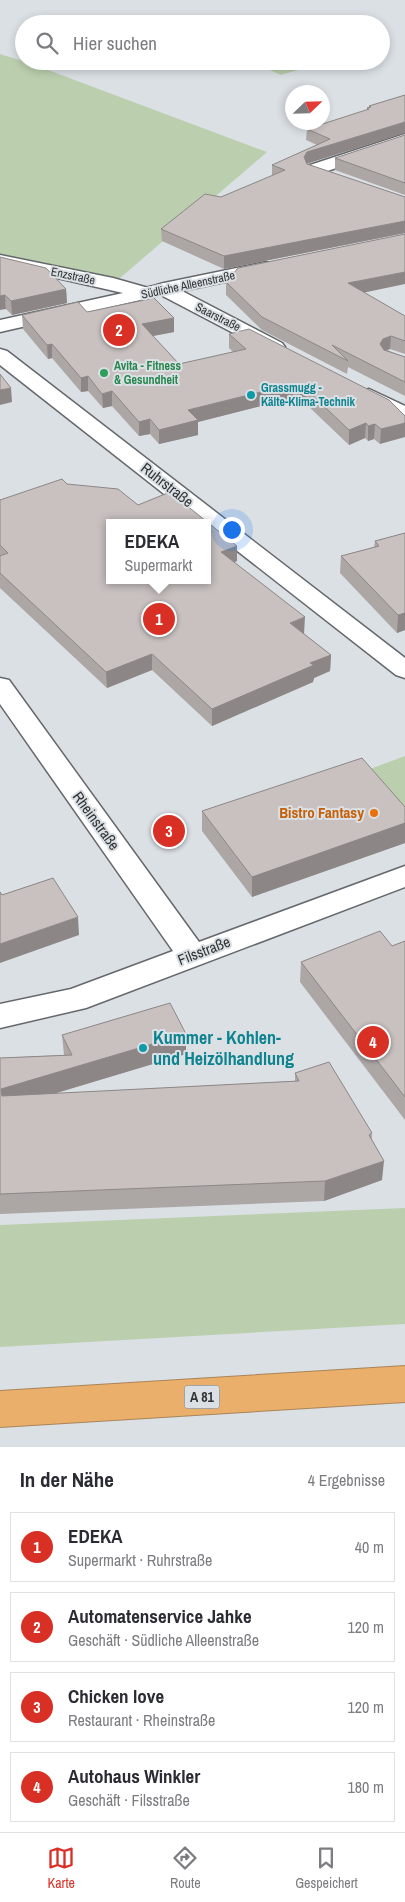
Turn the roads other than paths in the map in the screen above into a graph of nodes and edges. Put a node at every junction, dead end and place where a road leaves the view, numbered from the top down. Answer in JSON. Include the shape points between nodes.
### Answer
{"nodes":[{"id":1,"x":405,"y":139,"type":"edge"},
{"id":2,"x":340,"y":180,"type":"edge"},
{"id":3,"x":0,"y":260,"type":"edge"},
{"id":4,"x":280,"y":265,"type":"edge"},
{"id":5,"x":155,"y":291,"type":"junction"},
{"id":6,"x":0,"y":326,"type":"edge"},
{"id":7,"x":0,"y":355,"type":"edge"},
{"id":8,"x":294,"y":356,"type":"edge"},
{"id":9,"x":354,"y":387,"type":"edge"},
{"id":10,"x":405,"y":414,"type":"edge"},
{"id":11,"x":211,"y":519,"type":"edge"},
{"id":12,"x":211,"y":519,"type":"edge"},
{"id":13,"x":405,"y":670,"type":"edge"},
{"id":14,"x":0,"y":686,"type":"edge"},
{"id":15,"x":405,"y":876,"type":"edge"},
{"id":16,"x":192,"y":955,"type":"junction"},
{"id":17,"x":0,"y":1016,"type":"edge"},
{"id":18,"x":405,"y":1384,"type":"edge"},
{"id":19,"x":0,"y":1409,"type":"edge"}],
"edges":[{"from":1,"to":2,"type":"street","via":[[313,170]]},
{"from":3,"to":5,"type":"street","name":"Enzstraße"},
{"from":4,"to":5,"type":"street","name":"Südliche Alleenstraße"},
{"from":5,"to":6,"type":"street","name":"Südliche Alleenstraße"},
{"from":5,"to":8,"type":"street","name":"Saarstraße"},
{"from":7,"to":11,"type":"street","name":"Ruhrstraße"},
{"from":9,"to":10,"type":"street"},
{"from":12,"to":13,"type":"street","name":"Ruhrstraße"},
{"from":14,"to":16,"type":"street","name":"Rheinstraße"},
{"from":15,"to":16,"type":"street","name":"Filsstraße"},
{"from":16,"to":17,"type":"street","name":"Filsstraße","via":[[75,1000]]},
{"from":18,"to":19,"type":"highway","number":"A 81"}]}
